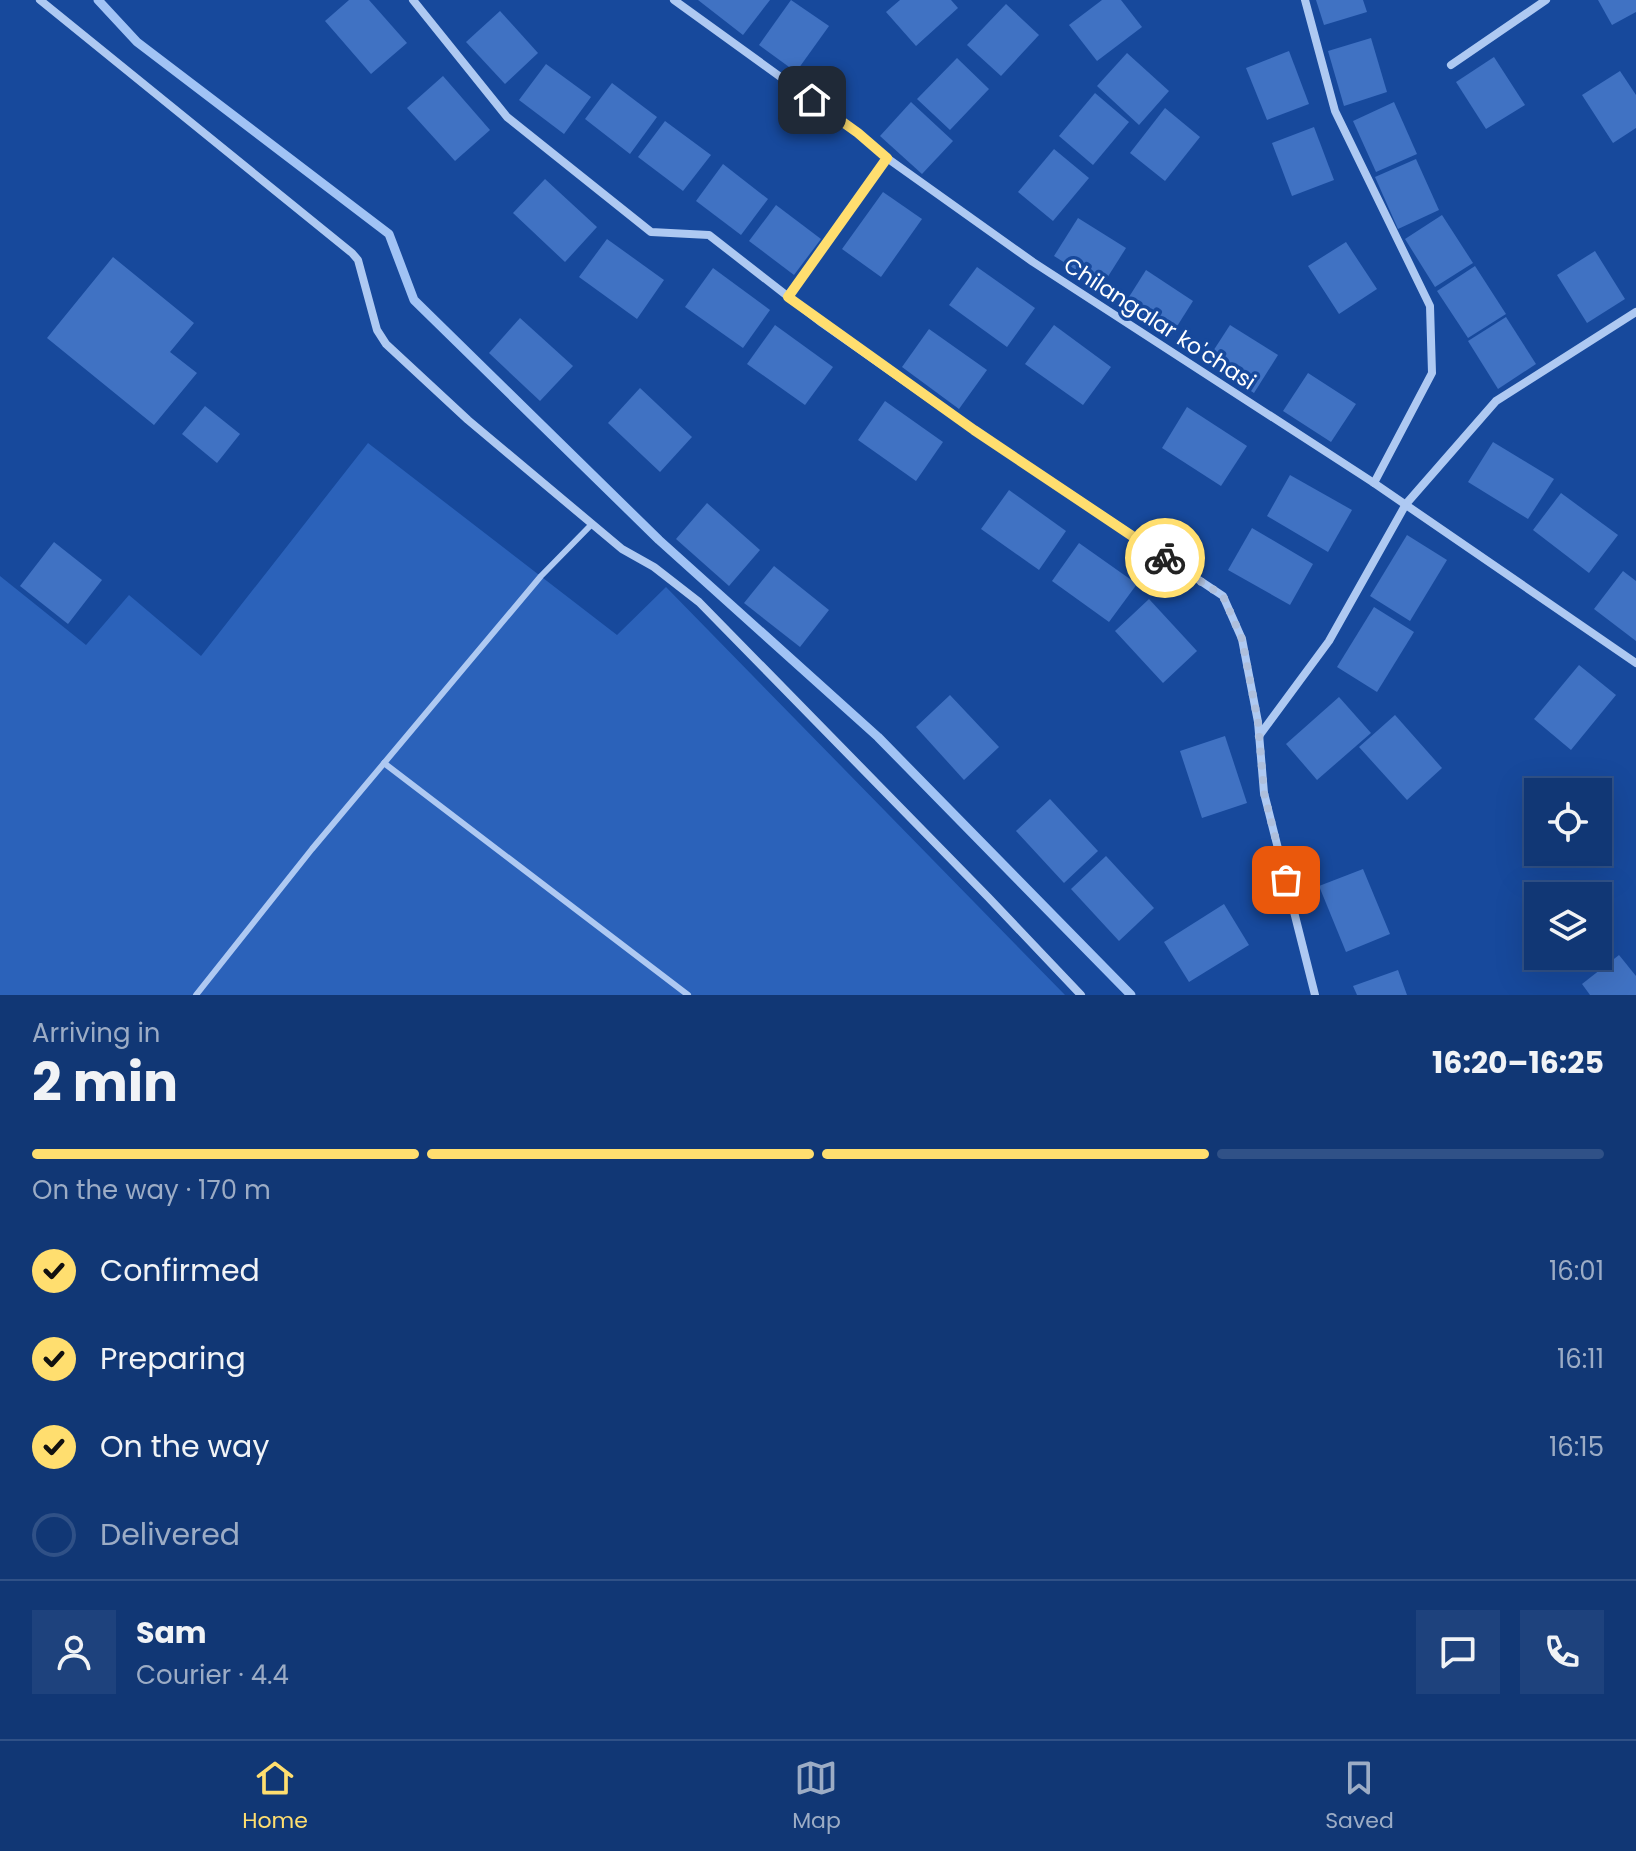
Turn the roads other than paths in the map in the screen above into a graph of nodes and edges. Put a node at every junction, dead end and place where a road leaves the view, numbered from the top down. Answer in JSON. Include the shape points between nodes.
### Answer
{"nodes":[{"id":1,"x":40,"y":0,"type":"edge"},
{"id":2,"x":413,"y":0,"type":"edge"},
{"id":3,"x":674,"y":0,"type":"edge"},
{"id":4,"x":1305,"y":0,"type":"edge"},
{"id":5,"x":1546,"y":0,"type":"edge"},
{"id":6,"x":1451,"y":65,"type":"dead end"},
{"id":7,"x":887,"y":158,"type":"junction"},
{"id":8,"x":788,"y":297,"type":"junction"},
{"id":9,"x":1636,"y":312,"type":"edge"},
{"id":10,"x":1374,"y":483,"type":"junction"},
{"id":11,"x":1406,"y":504,"type":"junction"},
{"id":12,"x":592,"y":524,"type":"junction"},
{"id":13,"x":1636,"y":663,"type":"edge"},
{"id":14,"x":1259,"y":736,"type":"junction"},
{"id":15,"x":384,"y":763,"type":"junction"},
{"id":16,"x":196,"y":995,"type":"edge"},
{"id":17,"x":688,"y":995,"type":"edge"},
{"id":18,"x":1081,"y":995,"type":"edge"},
{"id":19,"x":1315,"y":995,"type":"edge"}],
"edges":[{"from":1,"to":12,"type":"street","via":[[352,253],[386,344]]},
{"from":2,"to":8,"type":"street","via":[[507,117],[651,232],[709,235]]},
{"from":3,"to":7,"type":"street","name":"Chilangalar ko'chasi"},
{"from":4,"to":10,"type":"street","via":[[1335,111],[1430,306],[1432,373]]},
{"from":5,"to":6,"type":"street"},
{"from":7,"to":8,"type":"street"},
{"from":7,"to":10,"type":"street","name":"Chilangalar ko'chasi","via":[[1033,262]]},
{"from":8,"to":14,"type":"street","via":[[974,430],[1223,596],[1242,639]]},
{"from":9,"to":11,"type":"street","via":[[1496,401]]},
{"from":10,"to":11,"type":"street","name":"Chilangalar ko'chasi"},
{"from":11,"to":13,"type":"street","name":"Chilangalar ko'chasi"},
{"from":11,"to":14,"type":"street","via":[[1329,641]]},
{"from":12,"to":15,"type":"lane","via":[[541,576]]},
{"from":12,"to":18,"type":"street","via":[[699,602]]},
{"from":14,"to":19,"type":"street","via":[[1264,793]]},
{"from":15,"to":16,"type":"lane"},
{"from":15,"to":17,"type":"lane"}]}
